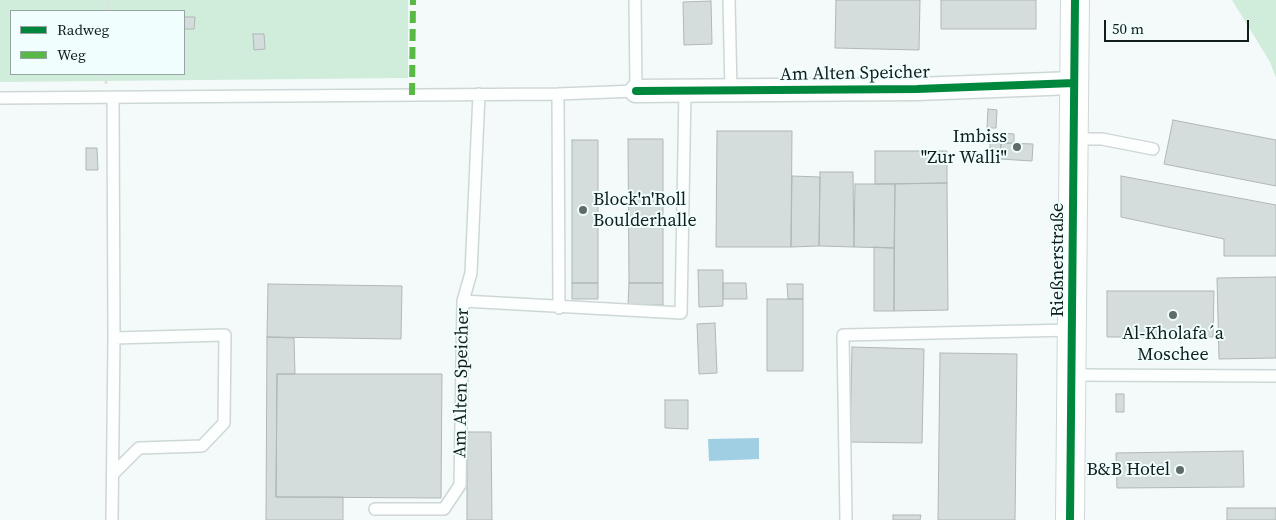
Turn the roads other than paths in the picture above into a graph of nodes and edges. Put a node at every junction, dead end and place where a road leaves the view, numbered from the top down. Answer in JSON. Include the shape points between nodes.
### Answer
{"nodes":[{"id":1,"x":635,"y":0,"type":"edge"},
{"id":2,"x":729,"y":0,"type":"edge"},
{"id":3,"x":1075,"y":0,"type":"edge"},
{"id":4,"x":1074,"y":83,"type":"junction"},
{"id":5,"x":684,"y":91,"type":"junction"},
{"id":6,"x":731,"y":91,"type":"junction"},
{"id":7,"x":636,"y":92,"type":"junction"},
{"id":8,"x":479,"y":94,"type":"junction"},
{"id":9,"x":558,"y":94,"type":"junction"},
{"id":10,"x":113,"y":97,"type":"junction"},
{"id":11,"x":0,"y":98,"type":"edge"},
{"id":12,"x":1074,"y":138,"type":"junction"},
{"id":13,"x":1154,"y":149,"type":"dead end"},
{"id":14,"x":463,"y":301,"type":"junction"},
{"id":15,"x":559,"y":308,"type":"junction"},
{"id":16,"x":1072,"y":330,"type":"junction"},
{"id":17,"x":114,"y":338,"type":"junction"},
{"id":18,"x":1072,"y":375,"type":"junction"},
{"id":19,"x":1276,"y":376,"type":"edge"},
{"id":20,"x":114,"y":474,"type":"junction"},
{"id":21,"x":375,"y":509,"type":"dead end"},
{"id":22,"x":112,"y":520,"type":"edge"},
{"id":23,"x":846,"y":520,"type":"edge"},
{"id":24,"x":1070,"y":520,"type":"edge"}],
"edges":[{"from":1,"to":7,"type":"lane"},
{"from":2,"to":6,"type":"lane"},
{"from":3,"to":4,"type":"street","name":"Rießnerstraße"},
{"from":4,"to":6,"type":"street","name":"Am Alten Speicher"},
{"from":4,"to":12,"type":"street","name":"Rießnerstraße"},
{"from":5,"to":6,"type":"street","name":"Am Alten Speicher"},
{"from":5,"to":7,"type":"street","name":"Am Alten Speicher"},
{"from":5,"to":15,"type":"lane","via":[[681,313]]},
{"from":7,"to":9,"type":"lane"},
{"from":8,"to":9,"type":"lane"},
{"from":8,"to":10,"type":"lane"},
{"from":8,"to":14,"type":"lane","name":"Am Alten Speicher","via":[[471,274]]},
{"from":9,"to":15,"type":"lane"},
{"from":10,"to":11,"type":"lane"},
{"from":10,"to":17,"type":"lane"},
{"from":12,"to":13,"type":"lane","via":[[1102,139]]},
{"from":12,"to":16,"type":"street","name":"Rießnerstraße"},
{"from":14,"to":15,"type":"lane"},
{"from":14,"to":21,"type":"lane","name":"Am Alten Speicher","via":[[460,485],[444,509]]},
{"from":16,"to":18,"type":"street","name":"Rießnerstraße"},
{"from":16,"to":23,"type":"lane","via":[[842,335]]},
{"from":17,"to":20,"type":"lane"},
{"from":17,"to":20,"type":"lane","via":[[225,335],[224,423],[202,446],[139,448]]},
{"from":18,"to":19,"type":"lane"},
{"from":18,"to":24,"type":"street","name":"Rießnerstraße"},
{"from":20,"to":22,"type":"lane"}]}
